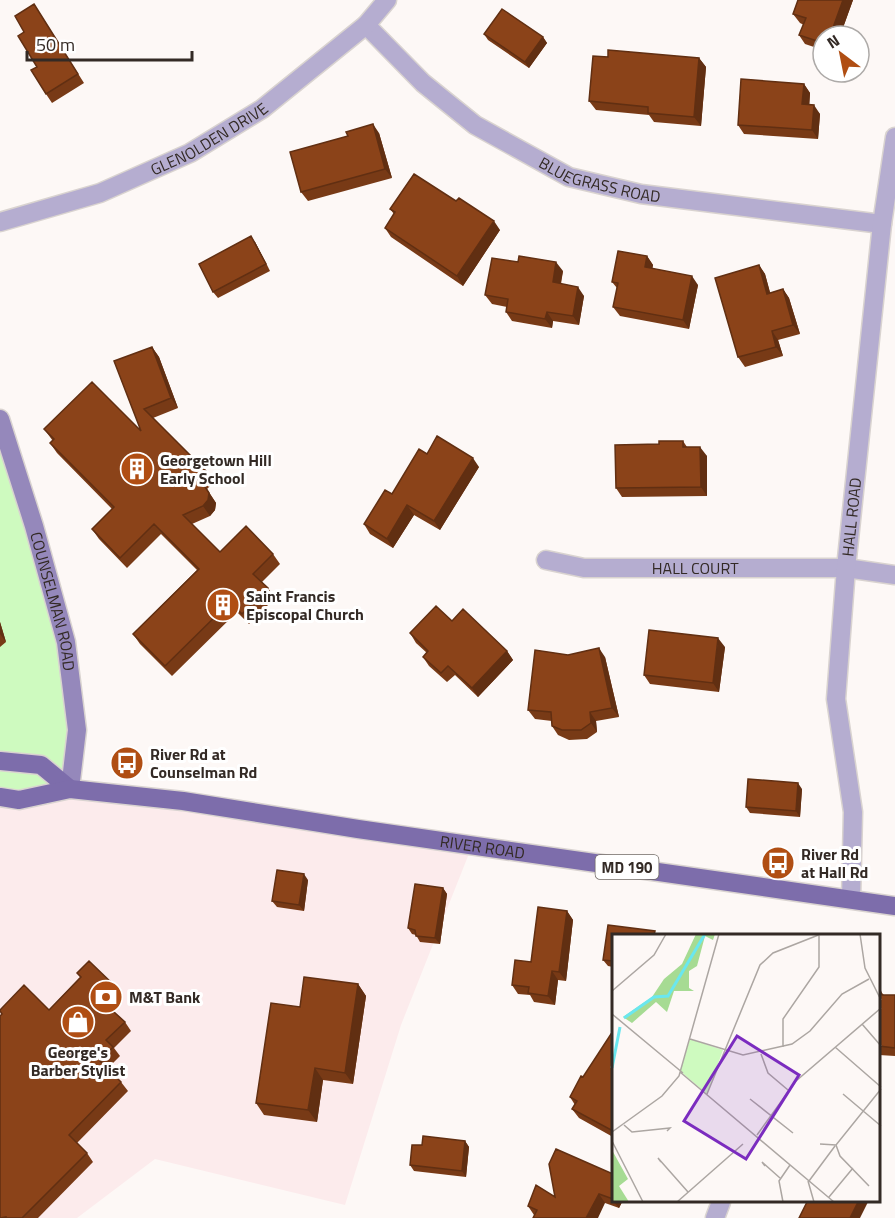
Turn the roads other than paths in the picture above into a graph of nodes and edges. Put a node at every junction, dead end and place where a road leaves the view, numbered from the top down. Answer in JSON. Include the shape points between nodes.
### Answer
{"nodes":[{"id":1,"x":387,"y":0,"type":"edge"},
{"id":2,"x":366,"y":25,"type":"junction"},
{"id":3,"x":895,"y":137,"type":"edge"},
{"id":4,"x":0,"y":222,"type":"edge"},
{"id":5,"x":882,"y":224,"type":"junction"},
{"id":6,"x":0,"y":419,"type":"edge"},
{"id":7,"x":546,"y":560,"type":"dead end"},
{"id":8,"x":846,"y":568,"type":"junction"},
{"id":9,"x":895,"y":575,"type":"edge"},
{"id":10,"x":0,"y":761,"type":"edge"},
{"id":11,"x":70,"y":789,"type":"junction"},
{"id":12,"x":0,"y":797,"type":"edge"},
{"id":13,"x":851,"y":899,"type":"junction"},
{"id":14,"x":895,"y":906,"type":"edge"},
{"id":15,"x":721,"y":1203,"type":"edge"},
{"id":16,"x":715,"y":1218,"type":"edge"}],
"edges":[{"from":1,"to":2,"type":"street","name":"GLENOLDEN DRIVE"},
{"from":2,"to":4,"type":"street","name":"GLENOLDEN DRIVE","via":[[262,109],[190,153],[100,193]]},
{"from":2,"to":5,"type":"street","name":"BLUEGRASS ROAD","via":[[423,83],[475,125],[569,177],[641,194]]},
{"from":3,"to":5,"type":"street","name":"HALL ROAD"},
{"from":5,"to":8,"type":"street","name":"HALL ROAD"},
{"from":6,"to":11,"type":"street","name":"COUNSELMAN ROAD","via":[[66,642],[77,730]]},
{"from":7,"to":8,"type":"street","name":"HALL COURT","via":[[584,568]]},
{"from":8,"to":9,"type":"street","name":"HALL COURT"},
{"from":8,"to":13,"type":"street","name":"HALL ROAD","via":[[836,699],[853,812]]},
{"from":10,"to":11,"type":"main road","via":[[41,765]]},
{"from":11,"to":12,"type":"main road","name":"RIVER ROAD","number":"MD 190","via":[[19,800]]},
{"from":11,"to":13,"type":"main road","name":"RIVER ROAD","number":"MD 190","via":[[214,806]]},
{"from":13,"to":14,"type":"main road","name":"RIVER ROAD","number":"MD 190"},
{"from":15,"to":16,"type":"street"}]}
